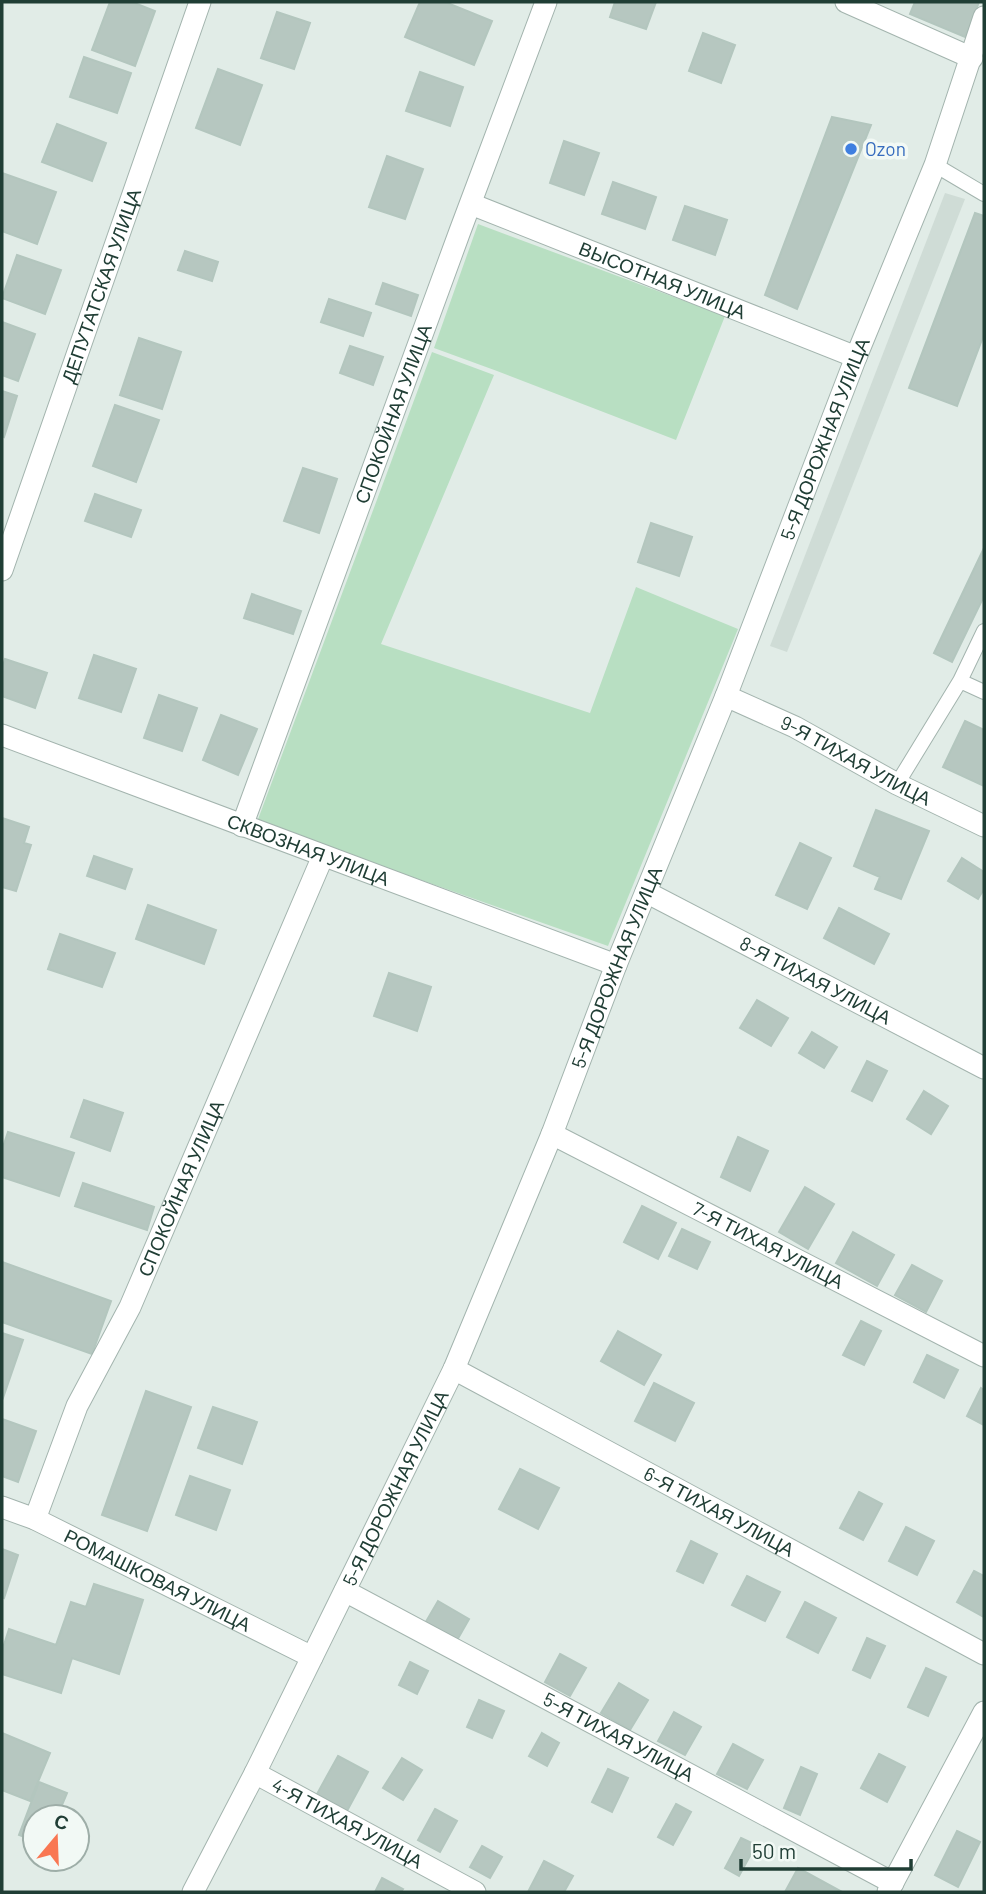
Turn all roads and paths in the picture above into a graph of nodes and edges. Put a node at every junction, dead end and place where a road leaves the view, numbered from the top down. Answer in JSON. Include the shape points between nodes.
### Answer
{"nodes":[{"id":1,"x":200,"y":2,"type":"edge"},
{"id":2,"x":546,"y":2,"type":"edge"},
{"id":3,"x":846,"y":2,"type":"edge"},
{"id":4,"x":984,"y":17,"type":"edge"},
{"id":5,"x":972,"y":58,"type":"junction"},
{"id":6,"x":935,"y":165,"type":"junction"},
{"id":7,"x":984,"y":194,"type":"edge"},
{"id":8,"x":471,"y":204,"type":"junction"},
{"id":9,"x":856,"y":358,"type":"junction"},
{"id":10,"x":2,"y":570,"type":"edge"},
{"id":11,"x":984,"y":631,"type":"edge"},
{"id":12,"x":960,"y":681,"type":"junction"},
{"id":13,"x":984,"y":692,"type":"edge"},
{"id":14,"x":726,"y":696,"type":"junction"},
{"id":15,"x":2,"y":735,"type":"edge"},
{"id":16,"x":897,"y":784,"type":"junction"},
{"id":17,"x":242,"y":826,"type":"junction"},
{"id":18,"x":984,"y":826,"type":"edge"},
{"id":19,"x":323,"y":856,"type":"junction"},
{"id":20,"x":646,"y":892,"type":"junction"},
{"id":21,"x":616,"y":965,"type":"junction"},
{"id":22,"x":984,"y":1068,"type":"edge"},
{"id":23,"x":552,"y":1134,"type":"junction"},
{"id":24,"x":984,"y":1356,"type":"edge"},
{"id":25,"x":454,"y":1369,"type":"junction"},
{"id":26,"x":2,"y":1507,"type":"edge"},
{"id":27,"x":34,"y":1519,"type":"junction"},
{"id":28,"x":345,"y":1591,"type":"junction"},
{"id":29,"x":984,"y":1654,"type":"edge"},
{"id":30,"x":312,"y":1657,"type":"junction"},
{"id":31,"x":984,"y":1712,"type":"edge"},
{"id":32,"x":255,"y":1773,"type":"junction"},
{"id":33,"x":890,"y":1888,"type":"edge"},
{"id":34,"x":193,"y":1892,"type":"edge"},
{"id":35,"x":475,"y":1892,"type":"edge"}],
"edges":[{"from":1,"to":10,"type":"street","name":"ДЕПУТАТСКАЯ УЛИЦА"},
{"from":2,"to":8,"type":"street","name":"СПОКОЙНАЯ УЛИЦА"},
{"from":3,"to":5,"type":"street"},
{"from":4,"to":5,"type":"street","name":"5-Я ДОРОЖНАЯ УЛИЦА"},
{"from":5,"to":6,"type":"street","name":"5-Я ДОРОЖНАЯ УЛИЦА"},
{"from":6,"to":7,"type":"lane"},
{"from":6,"to":9,"type":"street","name":"5-Я ДОРОЖНАЯ УЛИЦА"},
{"from":8,"to":9,"type":"street","name":"ВЫСОТНАЯ УЛИЦА"},
{"from":8,"to":17,"type":"street","name":"СПОКОЙНАЯ УЛИЦА"},
{"from":9,"to":14,"type":"street","name":"5-Я ДОРОЖНАЯ УЛИЦА"},
{"from":11,"to":12,"type":"lane"},
{"from":12,"to":13,"type":"lane"},
{"from":12,"to":16,"type":"lane"},
{"from":14,"to":16,"type":"street","name":"9-Я ТИХАЯ УЛИЦА","via":[[795,727]]},
{"from":14,"to":20,"type":"street","name":"5-Я ДОРОЖНАЯ УЛИЦА"},
{"from":15,"to":17,"type":"street","name":"СКВОЗНАЯ УЛИЦА"},
{"from":16,"to":18,"type":"street","name":"9-Я ТИХАЯ УЛИЦА"},
{"from":17,"to":19,"type":"street","name":"СКВОЗНАЯ УЛИЦА"},
{"from":19,"to":21,"type":"street","name":"СКВОЗНАЯ УЛИЦА"},
{"from":19,"to":27,"type":"street","name":"СПОКОЙНАЯ УЛИЦА","via":[[130,1307],[77,1406]]},
{"from":20,"to":21,"type":"street","name":"5-Я ДОРОЖНАЯ УЛИЦА"},
{"from":20,"to":22,"type":"street","name":"8-Я ТИХАЯ УЛИЦА"},
{"from":21,"to":23,"type":"street","name":"5-Я ДОРОЖНАЯ УЛИЦА"},
{"from":23,"to":24,"type":"street","name":"7-Я ТИХАЯ УЛИЦА"},
{"from":23,"to":25,"type":"street","name":"5-Я ДОРОЖНАЯ УЛИЦА"},
{"from":25,"to":28,"type":"street","name":"5-Я ДОРОЖНАЯ УЛИЦА"},
{"from":25,"to":29,"type":"street","name":"6-Я ТИХАЯ УЛИЦА"},
{"from":26,"to":27,"type":"street","name":"РОМАШКОВАЯ УЛИЦА"},
{"from":27,"to":30,"type":"street","name":"РОМАШКОВАЯ УЛИЦА"},
{"from":28,"to":30,"type":"street","name":"5-Я ДОРОЖНАЯ УЛИЦА"},
{"from":28,"to":33,"type":"street","name":"5-Я ТИХАЯ УЛИЦА"},
{"from":30,"to":32,"type":"street","name":"5-Я ДОРОЖНАЯ УЛИЦА"},
{"from":31,"to":33,"type":"street"},
{"from":32,"to":34,"type":"street","name":"5-Я ДОРОЖНАЯ УЛИЦА"},
{"from":32,"to":35,"type":"street","name":"4-Я ТИХАЯ УЛИЦА"}]}
